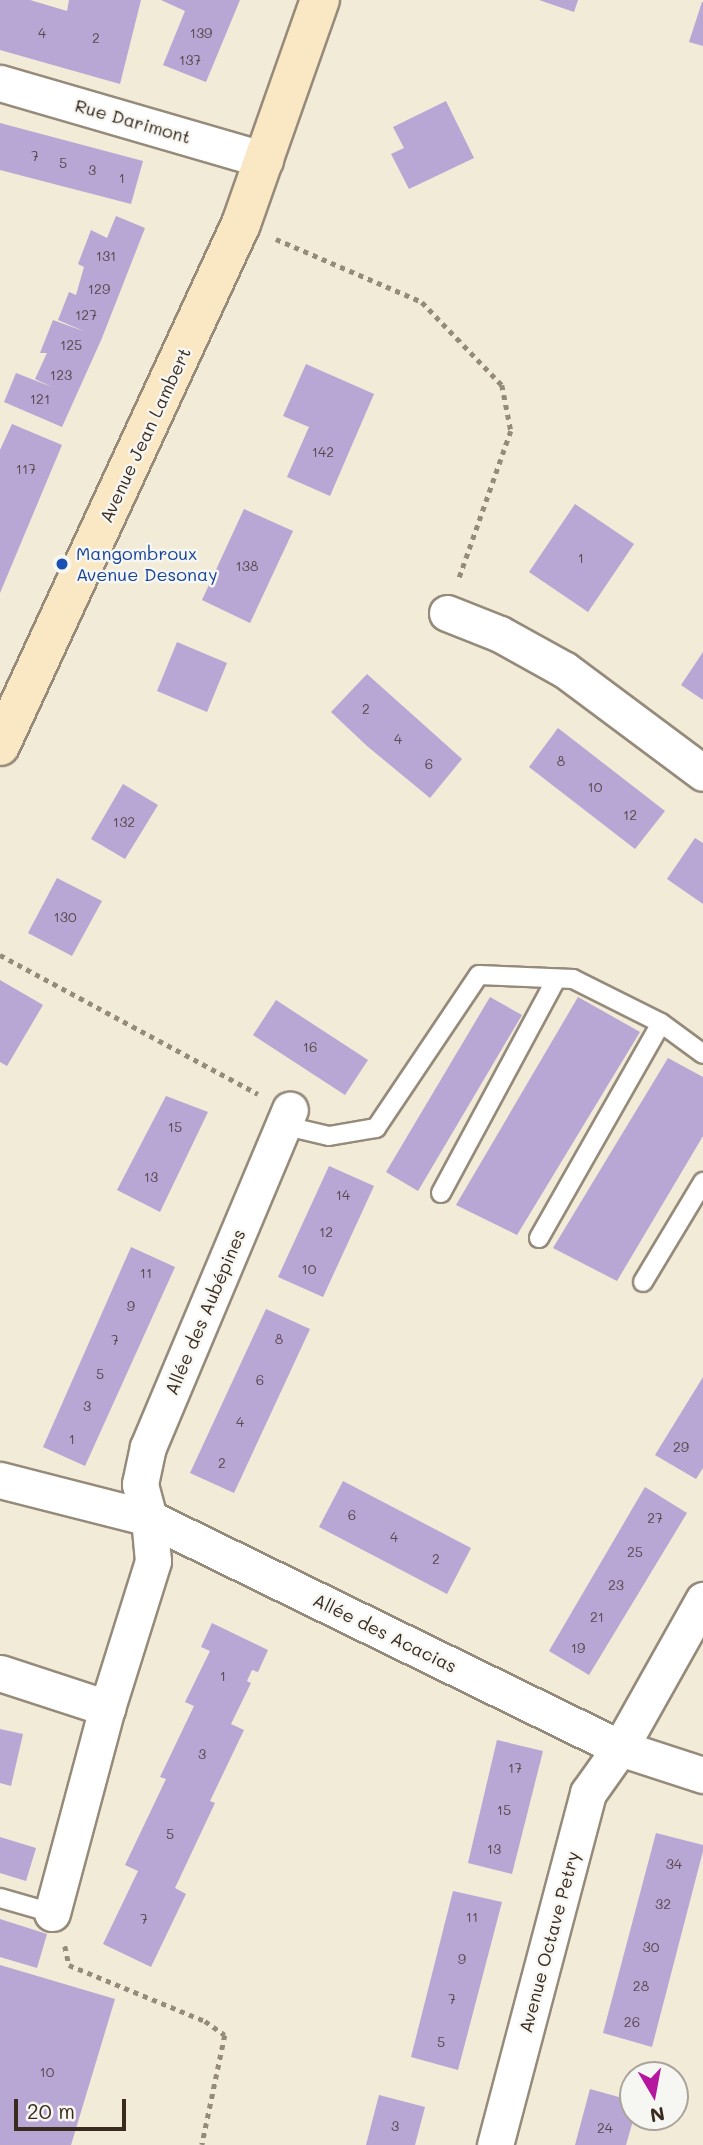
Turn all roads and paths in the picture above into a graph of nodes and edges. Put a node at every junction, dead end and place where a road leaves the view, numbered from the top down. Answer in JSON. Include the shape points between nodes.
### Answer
{"nodes":[{"id":1,"x":320,"y":0,"type":"edge"},
{"id":2,"x":335,"y":0,"type":"edge"},
{"id":3,"x":0,"y":83,"type":"edge"},
{"id":4,"x":265,"y":160,"type":"junction"},
{"id":5,"x":241,"y":224,"type":"junction"},
{"id":6,"x":447,"y":613,"type":"joint"},
{"id":7,"x":0,"y":746,"type":"edge"},
{"id":8,"x":703,"y":773,"type":"edge"},
{"id":9,"x":0,"y":955,"type":"edge"},
{"id":10,"x":556,"y":979,"type":"junction"},
{"id":11,"x":661,"y":1023,"type":"junction"},
{"id":12,"x":703,"y":1054,"type":"edge"},
{"id":13,"x":286,"y":1118,"type":"junction"},
{"id":14,"x":703,"y":1182,"type":"edge"},
{"id":15,"x":441,"y":1193,"type":"dead end"},
{"id":16,"x":539,"y":1238,"type":"dead end"},
{"id":17,"x":642,"y":1283,"type":"dead end"},
{"id":18,"x":0,"y":1480,"type":"edge"},
{"id":19,"x":149,"y":1518,"type":"junction"},
{"id":20,"x":703,"y":1600,"type":"edge"},
{"id":21,"x":0,"y":1673,"type":"edge"},
{"id":22,"x":107,"y":1708,"type":"junction"},
{"id":23,"x":620,"y":1748,"type":"junction"},
{"id":24,"x":703,"y":1775,"type":"edge"},
{"id":25,"x":0,"y":1898,"type":"edge"},
{"id":26,"x":52,"y":1913,"type":"junction"},
{"id":27,"x":202,"y":2145,"type":"edge"},
{"id":28,"x":495,"y":2145,"type":"edge"}],
"edges":[{"from":1,"to":4,"type":"main road","name":"Avenue Jean Lambert"},
{"from":2,"to":4,"type":"main road","name":"Avenue Jean Lambert"},
{"from":3,"to":4,"type":"street","name":"Rue Darimont"},
{"from":4,"to":5,"type":"main road","name":"Avenue Jean Lambert"},
{"from":5,"to":6,"type":"path","via":[[422,302],[502,385],[511,431]]},
{"from":5,"to":7,"type":"main road","name":"Avenue Jean Lambert"},
{"from":6,"to":8,"type":"street","via":[[500,634],[565,670]]},
{"from":9,"to":13,"type":"path"},
{"from":10,"to":11,"type":"lane","via":[[573,979]]},
{"from":10,"to":13,"type":"lane","via":[[479,975],[376,1128],[329,1136]]},
{"from":10,"to":15,"type":"lane"},
{"from":11,"to":12,"type":"lane"},
{"from":11,"to":16,"type":"lane"},
{"from":13,"to":19,"type":"street","name":"Allée des Aubépines","via":[[148,1447],[140,1484]]},
{"from":14,"to":17,"type":"lane"},
{"from":18,"to":19,"type":"street","name":"Allée des Acacias"},
{"from":19,"to":22,"type":"street","via":[[153,1561]]},
{"from":19,"to":23,"type":"street","name":"Allée des Acacias"},
{"from":20,"to":23,"type":"street","name":"Avenue Octave Petry"},
{"from":21,"to":22,"type":"street"},
{"from":22,"to":26,"type":"street"},
{"from":23,"to":24,"type":"street"},
{"from":23,"to":28,"type":"street","name":"Avenue Octave Petry","via":[[588,1793]]},
{"from":25,"to":26,"type":"lane"},
{"from":26,"to":27,"type":"path","via":[[69,1965],[205,2021],[225,2035]]}]}
